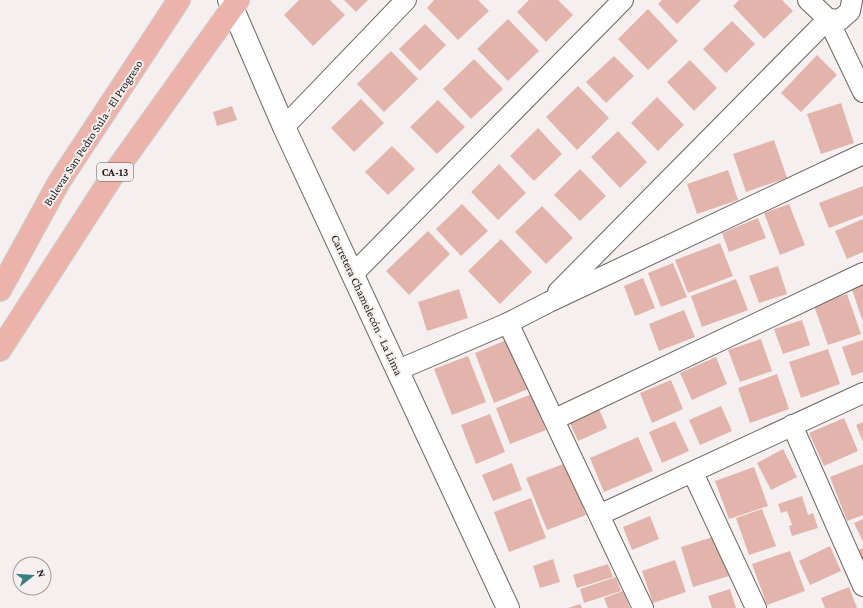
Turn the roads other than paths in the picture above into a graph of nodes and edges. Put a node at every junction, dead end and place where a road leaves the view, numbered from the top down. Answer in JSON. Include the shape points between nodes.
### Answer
{"nodes":[{"id":1,"x":179,"y":0,"type":"edge"},
{"id":2,"x":406,"y":0,"type":"edge"},
{"id":3,"x":623,"y":0,"type":"edge"},
{"id":4,"x":808,"y":0,"type":"edge"},
{"id":5,"x":852,"y":0,"type":"edge"},
{"id":6,"x":233,"y":2,"type":"edge"},
{"id":7,"x":828,"y":19,"type":"junction"},
{"id":8,"x":863,"y":92,"type":"edge"},
{"id":9,"x":284,"y":127,"type":"junction"},
{"id":10,"x":863,"y":154,"type":"edge"},
{"id":11,"x":863,"y":273,"type":"edge"},
{"id":12,"x":353,"y":274,"type":"junction"},
{"id":13,"x":0,"y":290,"type":"edge"},
{"id":14,"x":549,"y":302,"type":"junction"},
{"id":15,"x":508,"y":323,"type":"junction"},
{"id":16,"x":0,"y":350,"type":"edge"},
{"id":17,"x":398,"y":370,"type":"junction"},
{"id":18,"x":863,"y":393,"type":"edge"},
{"id":19,"x":555,"y":419,"type":"junction"},
{"id":20,"x":792,"y":425,"type":"junction"},
{"id":21,"x":694,"y":473,"type":"junction"},
{"id":22,"x":599,"y":516,"type":"junction"},
{"id":23,"x":863,"y":586,"type":"edge"},
{"id":24,"x":508,"y":608,"type":"edge"},
{"id":25,"x":643,"y":608,"type":"edge"},
{"id":26,"x":756,"y":608,"type":"edge"}],
"edges":[{"from":1,"to":13,"type":"main road","name":"Bulevar San Pedro Sula - El Progreso","via":[[59,182]]},
{"from":2,"to":9,"type":"street"},
{"from":3,"to":12,"type":"street"},
{"from":4,"to":7,"type":"street"},
{"from":5,"to":7,"type":"street","via":[[850,11],[840,20]]},
{"from":6,"to":9,"type":"street","name":"Carretera Chamelecón - La Lima"},
{"from":6,"to":16,"type":"main road","number":"CA-13","via":[[116,172]]},
{"from":7,"to":8,"type":"street"},
{"from":7,"to":14,"type":"street"},
{"from":9,"to":12,"type":"street","name":"Carretera Chamelecón - La Lima"},
{"from":10,"to":14,"type":"street"},
{"from":11,"to":19,"type":"street"},
{"from":12,"to":17,"type":"street","name":"Carretera Chamelecón - La Lima"},
{"from":14,"to":15,"type":"street"},
{"from":15,"to":17,"type":"street"},
{"from":15,"to":19,"type":"street"},
{"from":17,"to":24,"type":"street","name":"Carretera Chamelecón - La Lima"},
{"from":18,"to":20,"type":"street"},
{"from":19,"to":22,"type":"street"},
{"from":20,"to":21,"type":"street"},
{"from":20,"to":23,"type":"street"},
{"from":21,"to":22,"type":"street"},
{"from":21,"to":26,"type":"street"},
{"from":22,"to":25,"type":"street"}]}
